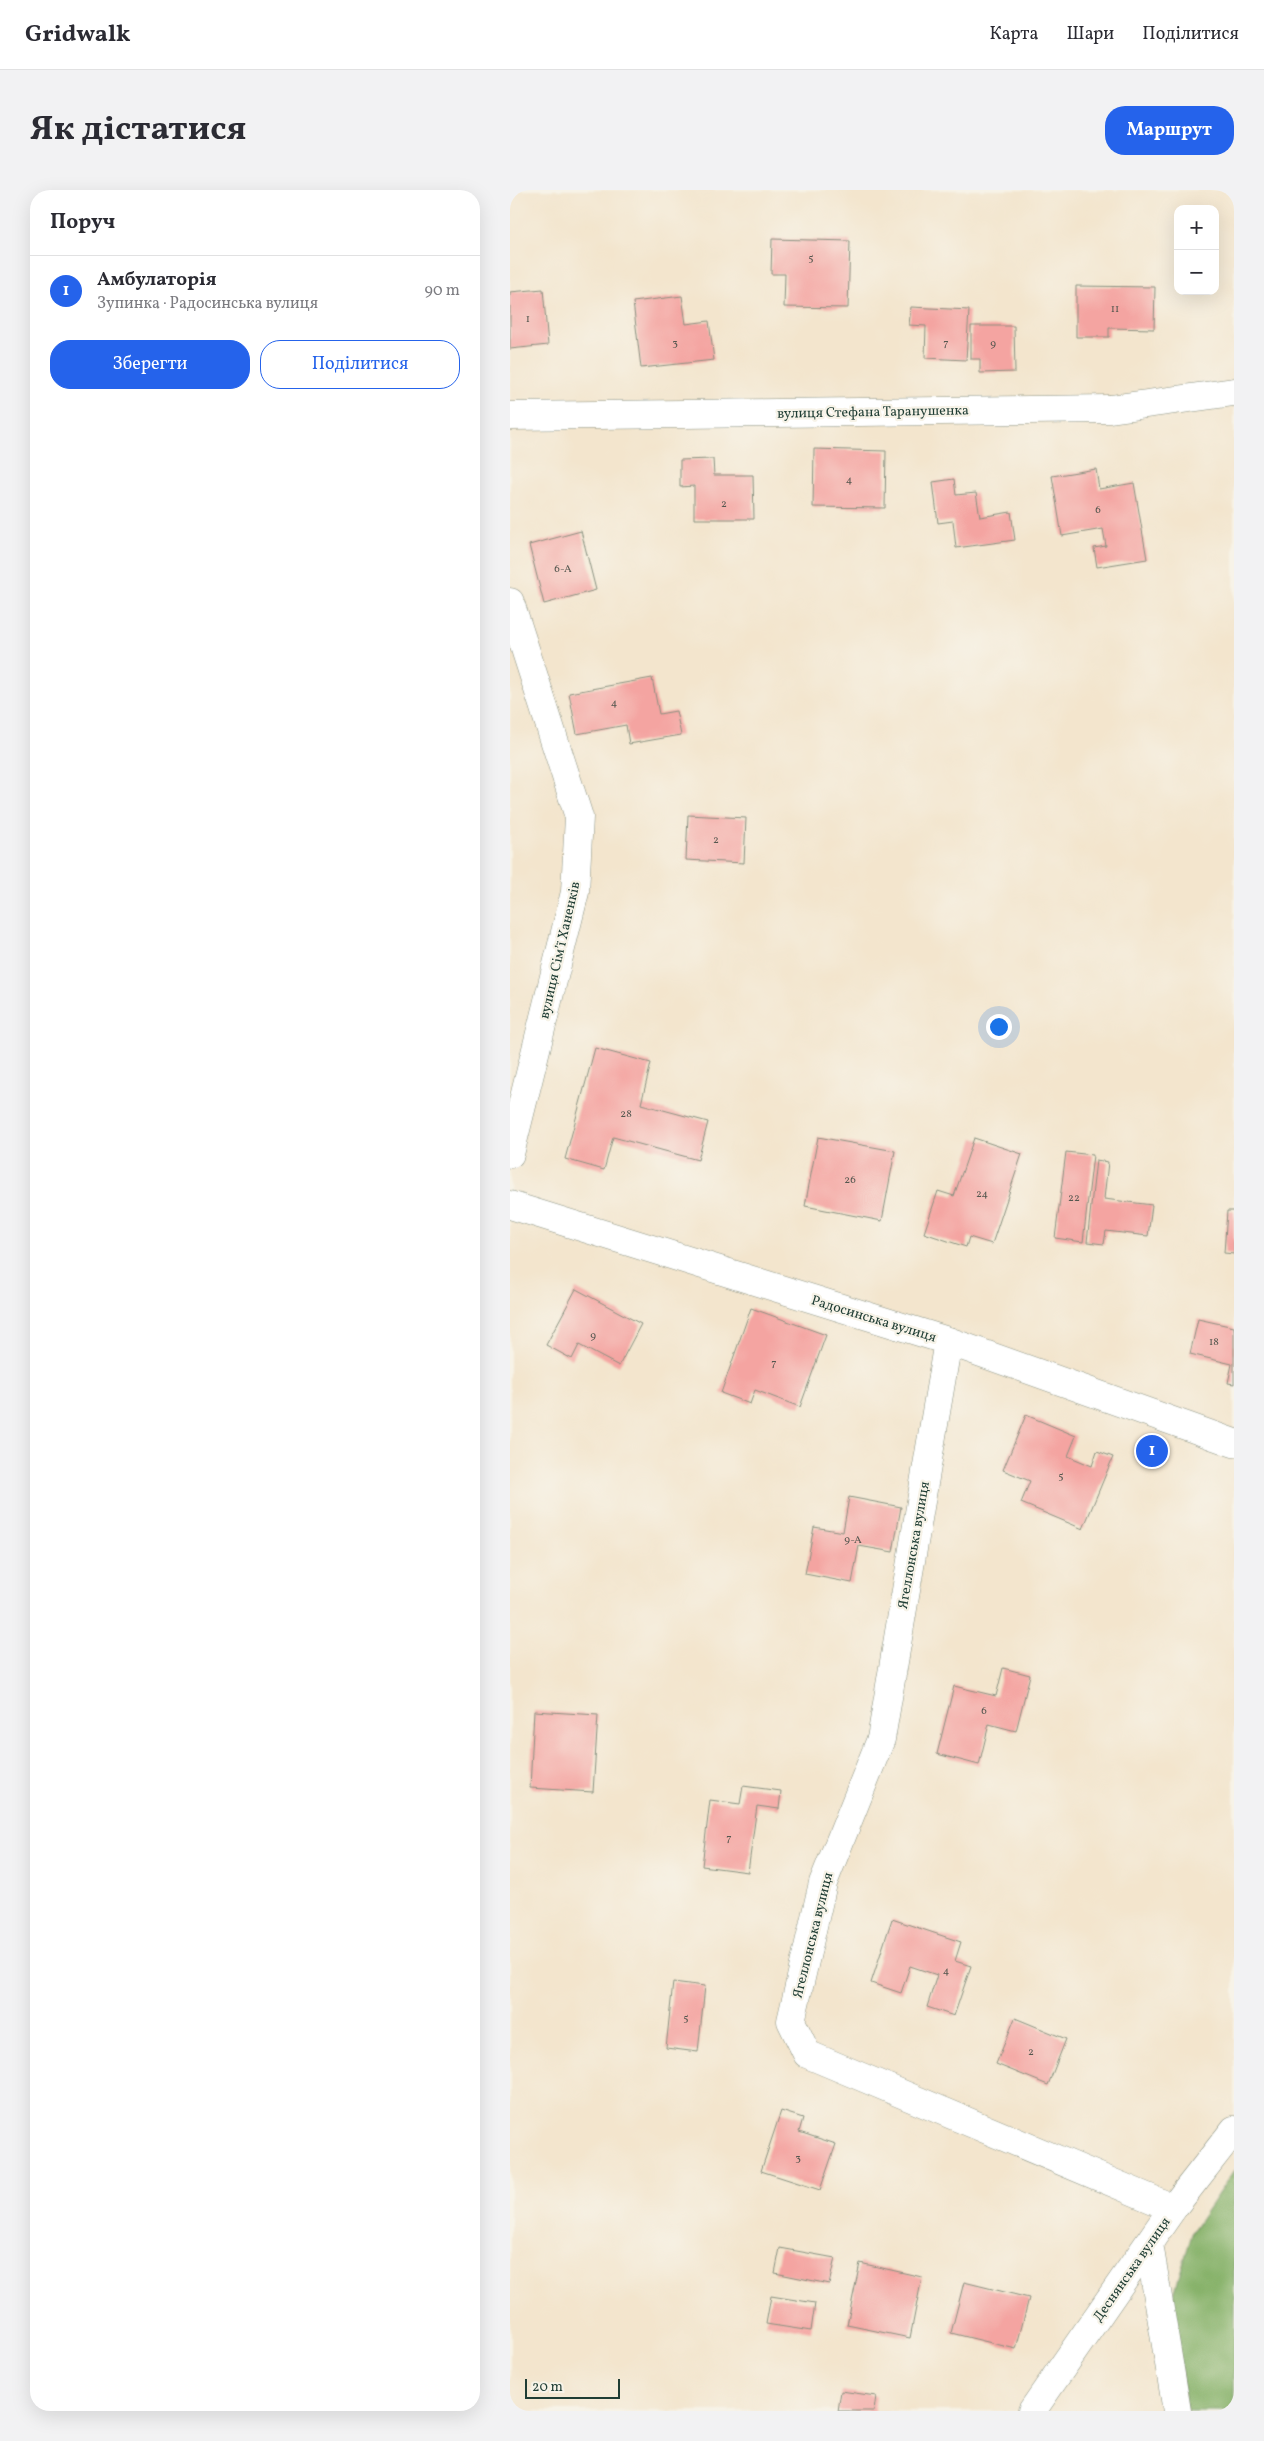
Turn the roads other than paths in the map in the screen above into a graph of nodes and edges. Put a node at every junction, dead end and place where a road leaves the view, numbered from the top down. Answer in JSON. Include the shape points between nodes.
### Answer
{"nodes":[{"id":1,"x":1234,"y":392,"type":"edge"},
{"id":2,"x":510,"y":416,"type":"edge"},
{"id":3,"x":510,"y":602,"type":"edge"},
{"id":4,"x":510,"y":1154,"type":"edge"},
{"id":5,"x":510,"y":1205,"type":"edge"},
{"id":6,"x":948,"y":1341,"type":"junction"},
{"id":7,"x":1234,"y":1442,"type":"edge"},
{"id":8,"x":1234,"y":2130,"type":"edge"},
{"id":9,"x":1173,"y":2208,"type":"junction"},
{"id":10,"x":1149,"y":2244,"type":"junction"},
{"id":11,"x":1032,"y":2411,"type":"edge"},
{"id":12,"x":1177,"y":2411,"type":"edge"}],
"edges":[{"from":1,"to":2,"type":"street","name":"вулиця Стефана Таранушенка","via":[[1110,409]]},
{"from":3,"to":4,"type":"street","name":"вулиця Сімʼї Ханенків","via":[[579,817],[575,892]]},
{"from":5,"to":6,"type":"street","name":"Радосинська вулиця"},
{"from":6,"to":7,"type":"street","name":"Радосинська вулиця"},
{"from":6,"to":9,"type":"street","name":"Ягеллонська вулиця","via":[[880,1738],[823,1883],[791,2021],[807,2054]]},
{"from":8,"to":9,"type":"street","name":"Деснянська вулиця"},
{"from":9,"to":10,"type":"street","name":"Деснянська вулиця"},
{"from":10,"to":11,"type":"street","name":"Деснянська вулиця"},
{"from":10,"to":12,"type":"street"}]}
